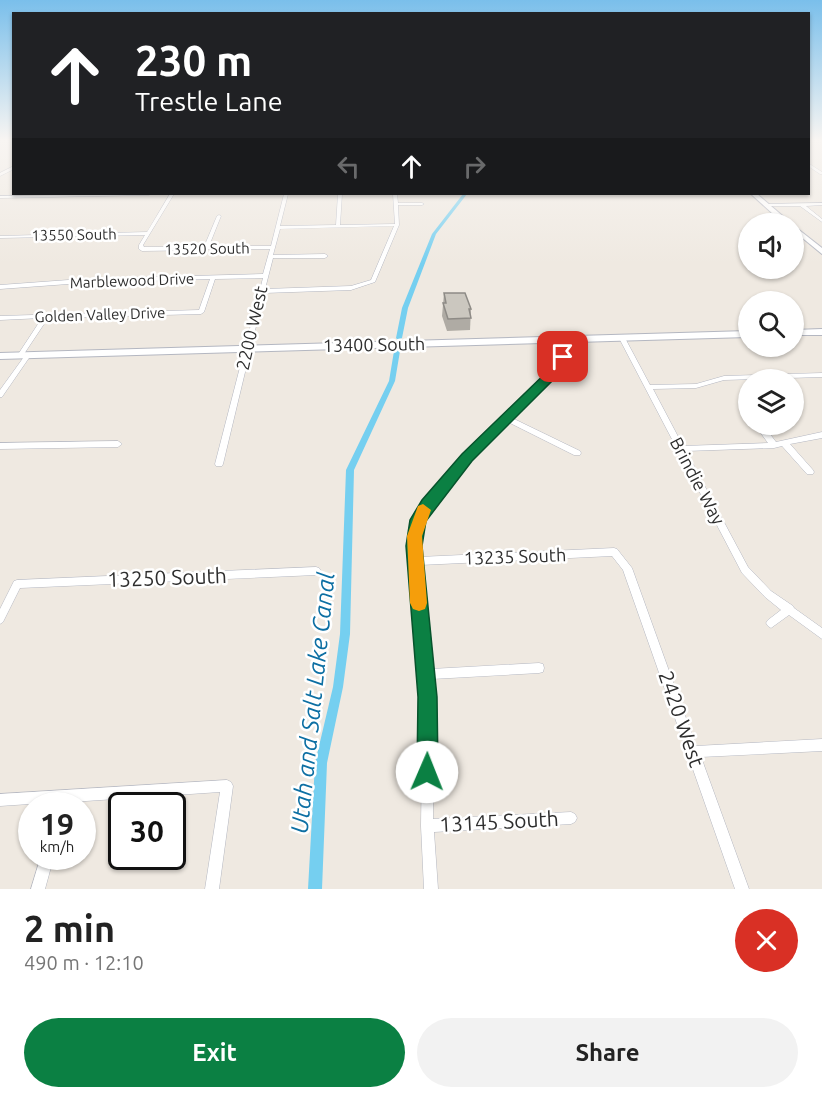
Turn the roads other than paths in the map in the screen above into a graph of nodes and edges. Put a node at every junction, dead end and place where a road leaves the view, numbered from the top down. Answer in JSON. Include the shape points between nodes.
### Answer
{"nodes":[{"id":1,"x":74,"y":195,"type":"edge"},
{"id":2,"x":170,"y":195,"type":"edge"},
{"id":3,"x":285,"y":195,"type":"edge"},
{"id":4,"x":340,"y":195,"type":"edge"},
{"id":5,"x":395,"y":195,"type":"edge"},
{"id":6,"x":755,"y":195,"type":"edge"},
{"id":7,"x":0,"y":196,"type":"edge"},
{"id":8,"x":396,"y":204,"type":"junction"},
{"id":9,"x":422,"y":204,"type":"dead end"},
{"id":10,"x":822,"y":204,"type":"edge"},
{"id":11,"x":768,"y":205,"type":"junction"},
{"id":12,"x":802,"y":205,"type":"junction"},
{"id":13,"x":777,"y":213,"type":"edge"},
{"id":14,"x":219,"y":216,"type":"dead end"},
{"id":15,"x":822,"y":221,"type":"edge"},
{"id":16,"x":397,"y":225,"type":"junction"},
{"id":17,"x":338,"y":226,"type":"junction"},
{"id":18,"x":277,"y":228,"type":"junction"},
{"id":19,"x":147,"y":233,"type":"junction"},
{"id":20,"x":0,"y":237,"type":"edge"},
{"id":21,"x":804,"y":237,"type":"edge"},
{"id":22,"x":272,"y":247,"type":"junction"},
{"id":23,"x":206,"y":249,"type":"junction"},
{"id":24,"x":822,"y":252,"type":"edge"},
{"id":25,"x":325,"y":256,"type":"dead end"},
{"id":26,"x":270,"y":257,"type":"junction"},
{"id":27,"x":264,"y":276,"type":"junction"},
{"id":28,"x":213,"y":278,"type":"junction"},
{"id":29,"x":0,"y":287,"type":"edge"},
{"id":30,"x":261,"y":291,"type":"junction"},
{"id":31,"x":47,"y":316,"type":"junction"},
{"id":32,"x":0,"y":318,"type":"edge"},
{"id":33,"x":822,"y":332,"type":"edge"},
{"id":34,"x":804,"y":333,"type":"edge"},
{"id":35,"x":738,"y":334,"type":"edge"},
{"id":36,"x":622,"y":338,"type":"junction"},
{"id":37,"x":556,"y":340,"type":"junction"},
{"id":38,"x":246,"y":348,"type":"junction"},
{"id":39,"x":24,"y":355,"type":"junction"},
{"id":40,"x":0,"y":356,"type":"edge"},
{"id":41,"x":822,"y":375,"type":"edge"},
{"id":42,"x":648,"y":387,"type":"junction"},
{"id":43,"x":0,"y":395,"type":"edge"},
{"id":44,"x":508,"y":419,"type":"junction"},
{"id":45,"x":766,"y":435,"type":"edge"},
{"id":46,"x":822,"y":435,"type":"edge"},
{"id":47,"x":118,"y":444,"type":"dead end"},
{"id":48,"x":786,"y":444,"type":"junction"},
{"id":49,"x":774,"y":445,"type":"junction"},
{"id":50,"x":0,"y":446,"type":"edge"},
{"id":51,"x":680,"y":449,"type":"junction"},
{"id":52,"x":577,"y":453,"type":"dead end"},
{"id":53,"x":219,"y":464,"type":"dead end"},
{"id":54,"x":810,"y":472,"type":"dead end"},
{"id":55,"x":615,"y":552,"type":"joint"},
{"id":56,"x":416,"y":561,"type":"junction"},
{"id":57,"x":316,"y":571,"type":"dead end"},
{"id":58,"x":790,"y":609,"type":"junction"},
{"id":59,"x":0,"y":619,"type":"edge"},
{"id":60,"x":771,"y":623,"type":"dead end"},
{"id":61,"x":821,"y":632,"type":"edge"},
{"id":62,"x":539,"y":668,"type":"dead end"},
{"id":63,"x":426,"y":674,"type":"junction"},
{"id":64,"x":822,"y":745,"type":"edge"},
{"id":65,"x":693,"y":752,"type":"junction"},
{"id":66,"x":96,"y":798,"type":"edge"},
{"id":67,"x":0,"y":800,"type":"edge"},
{"id":68,"x":18,"y":800,"type":"edge"},
{"id":69,"x":571,"y":818,"type":"dead end"},
{"id":70,"x":427,"y":826,"type":"junction"},
{"id":71,"x":44,"y":870,"type":"edge"},
{"id":72,"x":38,"y":889,"type":"edge"},
{"id":73,"x":212,"y":889,"type":"edge"},
{"id":74,"x":431,"y":889,"type":"edge"},
{"id":75,"x":742,"y":889,"type":"edge"}],
"edges":[{"from":1,"to":7,"type":"street"},
{"from":2,"to":19,"type":"street"},
{"from":3,"to":18,"type":"street","name":"2200 West"},
{"from":4,"to":17,"type":"street"},
{"from":5,"to":8,"type":"street"},
{"from":6,"to":11,"type":"street"},
{"from":8,"to":9,"type":"street"},
{"from":8,"to":16,"type":"street"},
{"from":10,"to":12,"type":"street"},
{"from":11,"to":12,"type":"street"},
{"from":11,"to":13,"type":"street"},
{"from":12,"to":15,"type":"street"},
{"from":14,"to":23,"type":"street"},
{"from":16,"to":17,"type":"street"},
{"from":16,"to":30,"type":"street","via":[[373,281],[364,286]]},
{"from":17,"to":18,"type":"street"},
{"from":18,"to":22,"type":"street","name":"2200 West"},
{"from":19,"to":20,"type":"street","name":"13550 South"},
{"from":19,"to":23,"type":"street","name":"13520 South","via":[[142,249]]},
{"from":21,"to":24,"type":"street"},
{"from":22,"to":23,"type":"street","name":"13520 South"},
{"from":22,"to":26,"type":"street","name":"2200 West"},
{"from":25,"to":26,"type":"street"},
{"from":26,"to":27,"type":"street","name":"2200 West"},
{"from":27,"to":28,"type":"street","name":"Marblewood Drive"},
{"from":27,"to":30,"type":"street","name":"2200 West"},
{"from":28,"to":29,"type":"street","name":"Marblewood Drive"},
{"from":28,"to":31,"type":"street","name":"Golden Valley Drive","via":[[201,312]]},
{"from":30,"to":38,"type":"street","name":"2200 West"},
{"from":31,"to":32,"type":"street","name":"Golden Valley Drive"},
{"from":31,"to":39,"type":"street"},
{"from":33,"to":34,"type":"street"},
{"from":35,"to":36,"type":"street","name":"13400 South"},
{"from":36,"to":37,"type":"street","name":"13400 South"},
{"from":36,"to":42,"type":"street","name":"Brindie Way"},
{"from":37,"to":38,"type":"street","name":"13400 South"},
{"from":37,"to":44,"type":"street","via":[[562,364]]},
{"from":38,"to":39,"type":"street","name":"13400 South"},
{"from":38,"to":53,"type":"street","name":"2200 West"},
{"from":39,"to":40,"type":"street","name":"13400 South"},
{"from":39,"to":43,"type":"street"},
{"from":41,"to":42,"type":"street","via":[[724,378],[696,386]]},
{"from":42,"to":51,"type":"street","name":"Brindie Way"},
{"from":44,"to":52,"type":"street"},
{"from":44,"to":56,"type":"street","via":[[467,458],[422,512],[416,528]]},
{"from":45,"to":49,"type":"street"},
{"from":46,"to":48,"type":"street"},
{"from":47,"to":50,"type":"street"},
{"from":48,"to":49,"type":"street"},
{"from":48,"to":54,"type":"street"},
{"from":49,"to":51,"type":"street"},
{"from":51,"to":58,"type":"street","name":"Brindie Way","via":[[745,570],[768,594]]},
{"from":55,"to":56,"type":"street","name":"13235 South"},
{"from":55,"to":65,"type":"street","name":"2420 West","via":[[627,568]]},
{"from":56,"to":63,"type":"street"},
{"from":57,"to":59,"type":"street","name":"13250 South","via":[[17,584]]},
{"from":58,"to":60,"type":"street"},
{"from":58,"to":61,"type":"street","name":"Brindie Way"},
{"from":62,"to":63,"type":"street"},
{"from":63,"to":70,"type":"street"},
{"from":64,"to":65,"type":"street"},
{"from":65,"to":75,"type":"street","name":"2420 West"},
{"from":66,"to":73,"type":"street","via":[[227,786]]},
{"from":67,"to":68,"type":"street"},
{"from":69,"to":70,"type":"street","name":"13145 South"},
{"from":70,"to":74,"type":"street"},
{"from":71,"to":72,"type":"street"}]}
